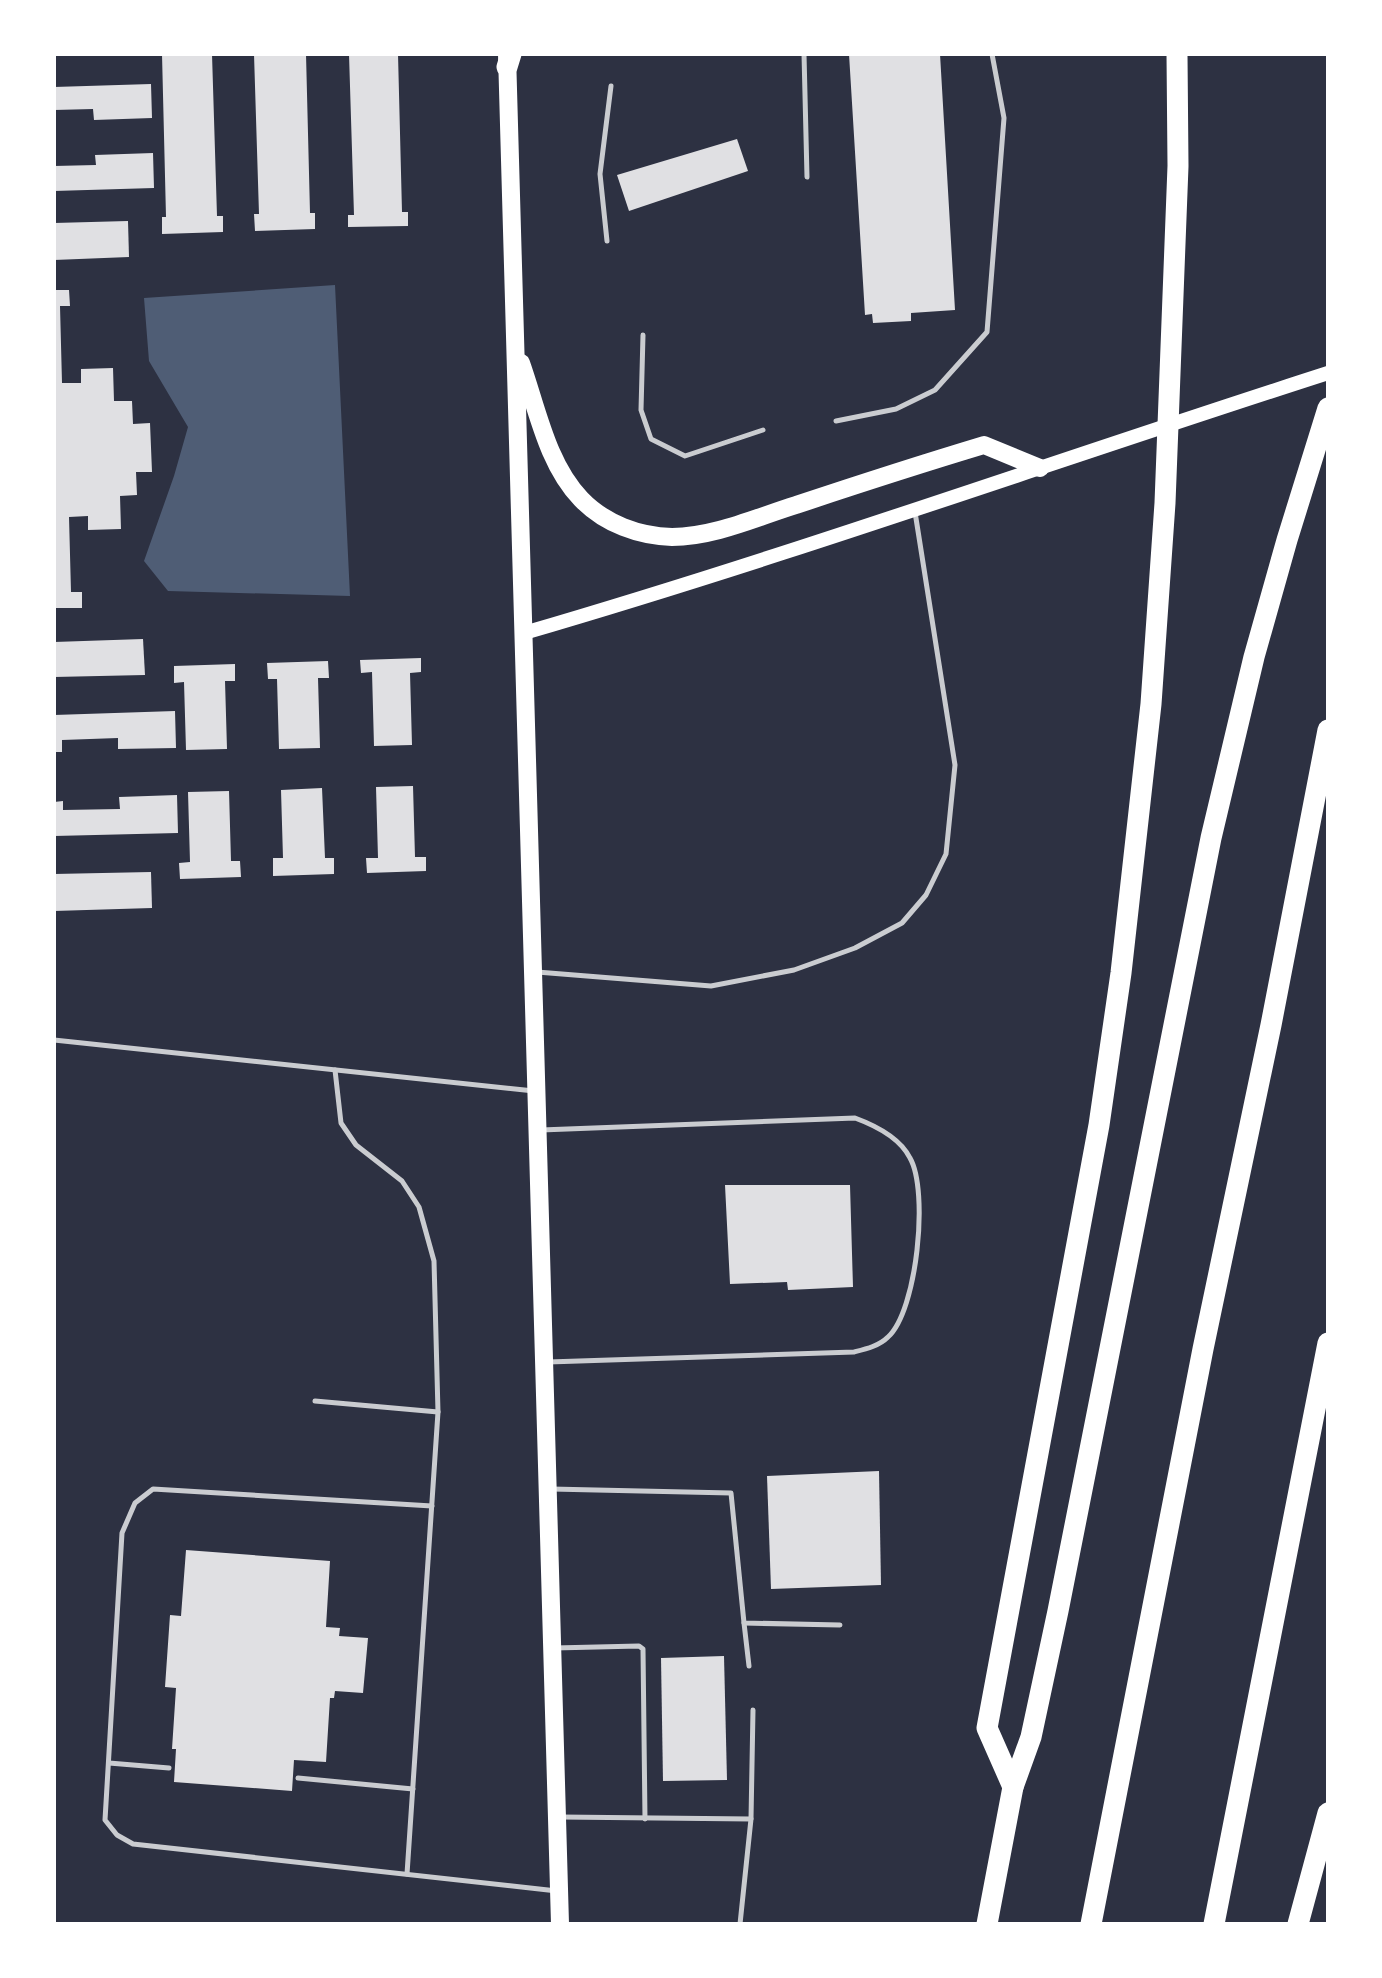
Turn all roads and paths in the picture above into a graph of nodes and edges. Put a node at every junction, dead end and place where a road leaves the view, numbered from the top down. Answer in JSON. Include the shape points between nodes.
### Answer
{"nodes":[{"id":1,"x":804,"y":54,"type":"edge"},
{"id":2,"x":992,"y":54,"type":"edge"},
{"id":3,"x":1177,"y":54,"type":"edge"},
{"id":4,"x":508,"y":59,"type":"edge"},
{"id":5,"x":611,"y":86,"type":"dead end"},
{"id":6,"x":807,"y":177,"type":"dead end"},
{"id":7,"x":607,"y":241,"type":"dead end"},
{"id":8,"x":643,"y":335,"type":"dead end"},
{"id":9,"x":515,"y":344,"type":"junction"},
{"id":10,"x":1328,"y":373,"type":"edge"},
{"id":11,"x":1328,"y":408,"type":"edge"},
{"id":12,"x":836,"y":421,"type":"dead end"},
{"id":13,"x":763,"y":430,"type":"dead end"},
{"id":14,"x":1040,"y":468,"type":"junction"},
{"id":15,"x":914,"y":510,"type":"junction"},
{"id":16,"x":524,"y":633,"type":"junction"},
{"id":17,"x":1328,"y":730,"type":"edge"},
{"id":18,"x":533,"y":972,"type":"junction"},
{"id":19,"x":54,"y":1040,"type":"edge"},
{"id":20,"x":335,"y":1070,"type":"junction"},
{"id":21,"x":537,"y":1091,"type":"junction"},
{"id":22,"x":538,"y":1130,"type":"junction"},
{"id":23,"x":1328,"y":1343,"type":"edge"},
{"id":24,"x":545,"y":1362,"type":"junction"},
{"id":25,"x":315,"y":1401,"type":"dead end"},
{"id":26,"x":438,"y":1412,"type":"junction"},
{"id":27,"x":548,"y":1489,"type":"junction"},
{"id":28,"x":432,"y":1506,"type":"junction"},
{"id":29,"x":744,"y":1623,"type":"junction"},
{"id":30,"x":839,"y":1625,"type":"dead end"},
{"id":31,"x":553,"y":1648,"type":"junction"},
{"id":32,"x":749,"y":1666,"type":"dead end"},
{"id":33,"x":753,"y":1710,"type":"dead end"},
{"id":34,"x":109,"y":1763,"type":"junction"},
{"id":35,"x":169,"y":1768,"type":"dead end"},
{"id":36,"x":298,"y":1778,"type":"dead end"},
{"id":37,"x":1013,"y":1787,"type":"junction"},
{"id":38,"x":413,"y":1789,"type":"junction"},
{"id":39,"x":1328,"y":1813,"type":"edge"},
{"id":40,"x":558,"y":1817,"type":"junction"},
{"id":41,"x":645,"y":1819,"type":"junction"},
{"id":42,"x":751,"y":1819,"type":"junction"},
{"id":43,"x":407,"y":1874,"type":"junction"},
{"id":44,"x":560,"y":1892,"type":"junction"},
{"id":45,"x":560,"y":1924,"type":"edge"},
{"id":46,"x":740,"y":1924,"type":"edge"},
{"id":47,"x":987,"y":1924,"type":"edge"},
{"id":48,"x":1091,"y":1924,"type":"edge"},
{"id":49,"x":1214,"y":1924,"type":"edge"},
{"id":50,"x":1298,"y":1924,"type":"edge"}],
"edges":[{"from":1,"to":6,"type":"lane"},
{"from":2,"to":12,"type":"lane","via":[[1004,118],[987,332],[935,390],[896,409]]},
{"from":3,"to":37,"type":"highway","via":[[1173,335],[1151,704],[1097,1138],[987,1728]]},
{"from":4,"to":9,"type":"main road"},
{"from":5,"to":7,"type":"lane","via":[[600,174]]},
{"from":8,"to":13,"type":"lane","via":[[641,410],[651,439],[685,456]]},
{"from":9,"to":14,"type":"main road","via":[[561,471],[589,507],[634,532],[675,537],[704,533],[984,444]]},
{"from":9,"to":16,"type":"main road"},
{"from":10,"to":14,"type":"main road"},
{"from":11,"to":37,"type":"highway","via":[[1251,669],[1211,838],[1031,1737]]},
{"from":14,"to":15,"type":"main road"},
{"from":15,"to":16,"type":"main road"},
{"from":15,"to":18,"type":"lane","via":[[956,765],[946,854],[926,895],[902,923],[855,948],[794,970],[711,986]]},
{"from":16,"to":18,"type":"main road"},
{"from":17,"to":48,"type":"highway"},
{"from":18,"to":21,"type":"main road"},
{"from":19,"to":20,"type":"lane"},
{"from":20,"to":21,"type":"lane"},
{"from":20,"to":26,"type":"lane","via":[[341,1123],[356,1145],[402,1181],[419,1207],[434,1261]]},
{"from":21,"to":22,"type":"main road"},
{"from":22,"to":24,"type":"main road"},
{"from":22,"to":24,"type":"lane","via":[[855,1118],[874,1125],[910,1156],[919,1200],[919,1236],[902,1317],[889,1337],[873,1347],[854,1352]]},
{"from":23,"to":49,"type":"highway"},
{"from":24,"to":27,"type":"main road"},
{"from":25,"to":26,"type":"lane"},
{"from":26,"to":28,"type":"lane"},
{"from":27,"to":29,"type":"lane","via":[[732,1493]]},
{"from":27,"to":31,"type":"main road"},
{"from":28,"to":34,"type":"lane","via":[[153,1489],[135,1503],[122,1533]]},
{"from":28,"to":38,"type":"lane"},
{"from":29,"to":30,"type":"lane"},
{"from":29,"to":32,"type":"lane"},
{"from":31,"to":40,"type":"main road"},
{"from":31,"to":41,"type":"lane","via":[[643,1649]]},
{"from":33,"to":42,"type":"lane"},
{"from":34,"to":35,"type":"lane"},
{"from":34,"to":43,"type":"lane","via":[[105,1820],[117,1835],[133,1844]]},
{"from":36,"to":38,"type":"lane"},
{"from":37,"to":47,"type":"highway"},
{"from":38,"to":43,"type":"lane"},
{"from":39,"to":50,"type":"highway"},
{"from":40,"to":41,"type":"lane"},
{"from":40,"to":44,"type":"main road"},
{"from":41,"to":42,"type":"lane"},
{"from":42,"to":46,"type":"lane"},
{"from":43,"to":44,"type":"lane"},
{"from":44,"to":45,"type":"main road"}]}
